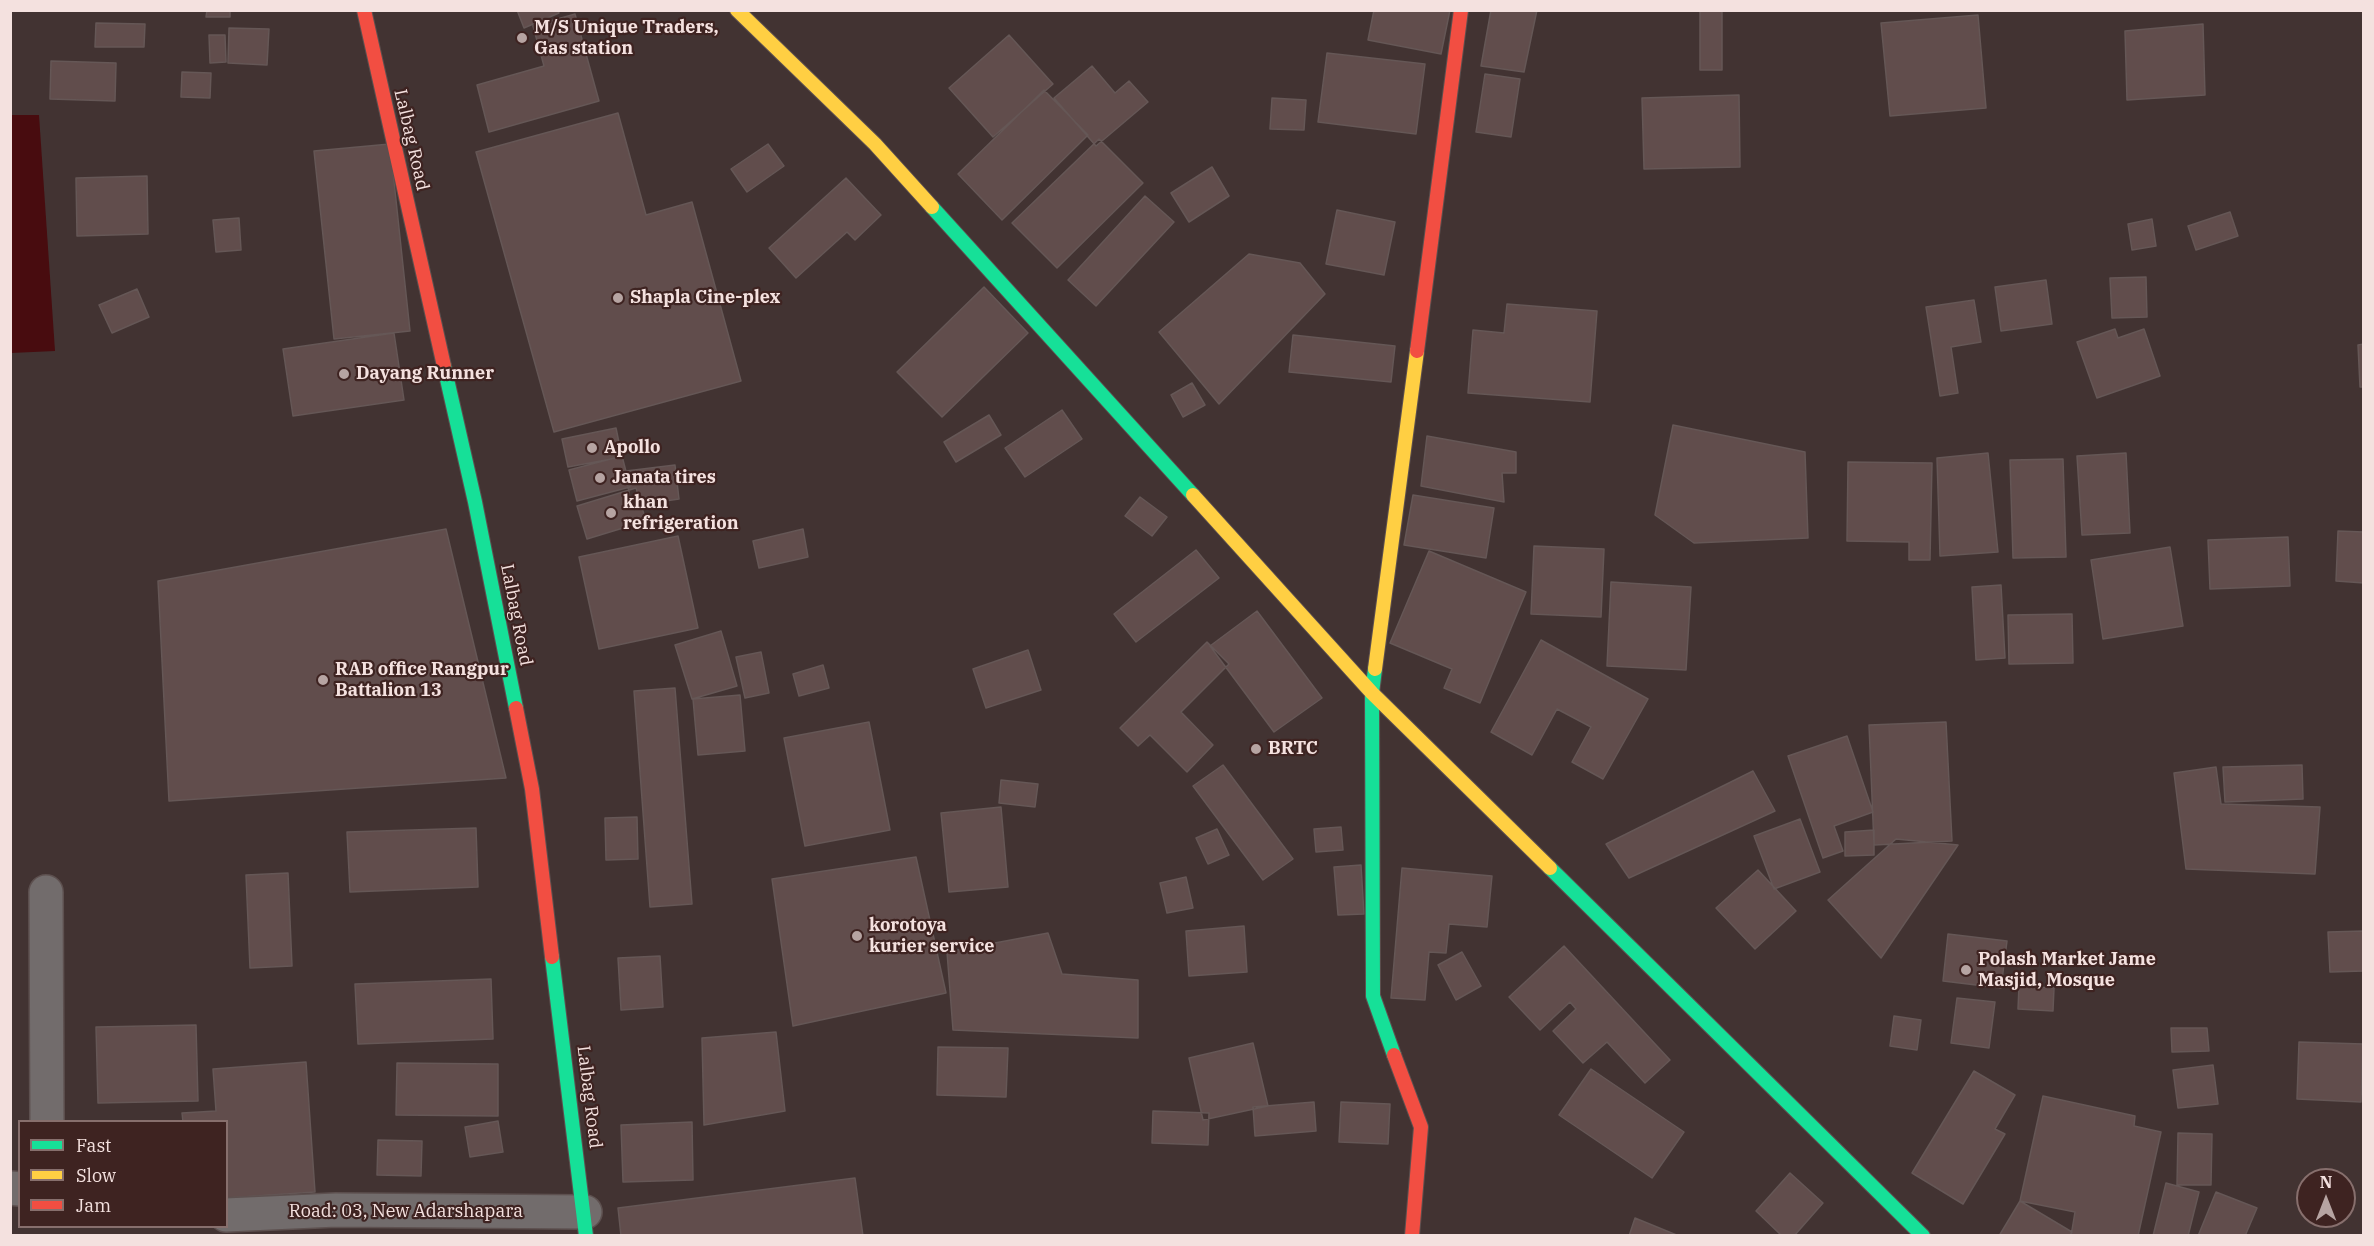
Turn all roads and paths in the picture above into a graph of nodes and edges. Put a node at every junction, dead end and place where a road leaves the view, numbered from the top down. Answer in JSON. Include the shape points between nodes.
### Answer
{"nodes":[{"id":1,"x":364,"y":10,"type":"edge"},
{"id":2,"x":737,"y":10,"type":"edge"},
{"id":3,"x":1461,"y":10,"type":"edge"},
{"id":4,"x":1372,"y":693,"type":"junction"},
{"id":5,"x":46,"y":891,"type":"dead end"},
{"id":6,"x":47,"y":1120,"type":"edge"},
{"id":7,"x":228,"y":1215,"type":"edge"},
{"id":8,"x":586,"y":1224,"type":"edge"},
{"id":9,"x":1412,"y":1236,"type":"edge"},
{"id":10,"x":1923,"y":1236,"type":"edge"}],
"edges":[{"from":1,"to":8,"type":"main road","name":"Lalbag Road","via":[[475,502],[532,789]]},
{"from":2,"to":4,"type":"main road","via":[[875,144]]},
{"from":3,"to":4,"type":"main road"},
{"from":4,"to":9,"type":"main road","via":[[1373,996],[1421,1127]]},
{"from":4,"to":10,"type":"main road"},
{"from":5,"to":6,"type":"street"},
{"from":7,"to":8,"type":"street","name":"Road: 03, New Adarshapara","via":[[336,1210]]}]}
